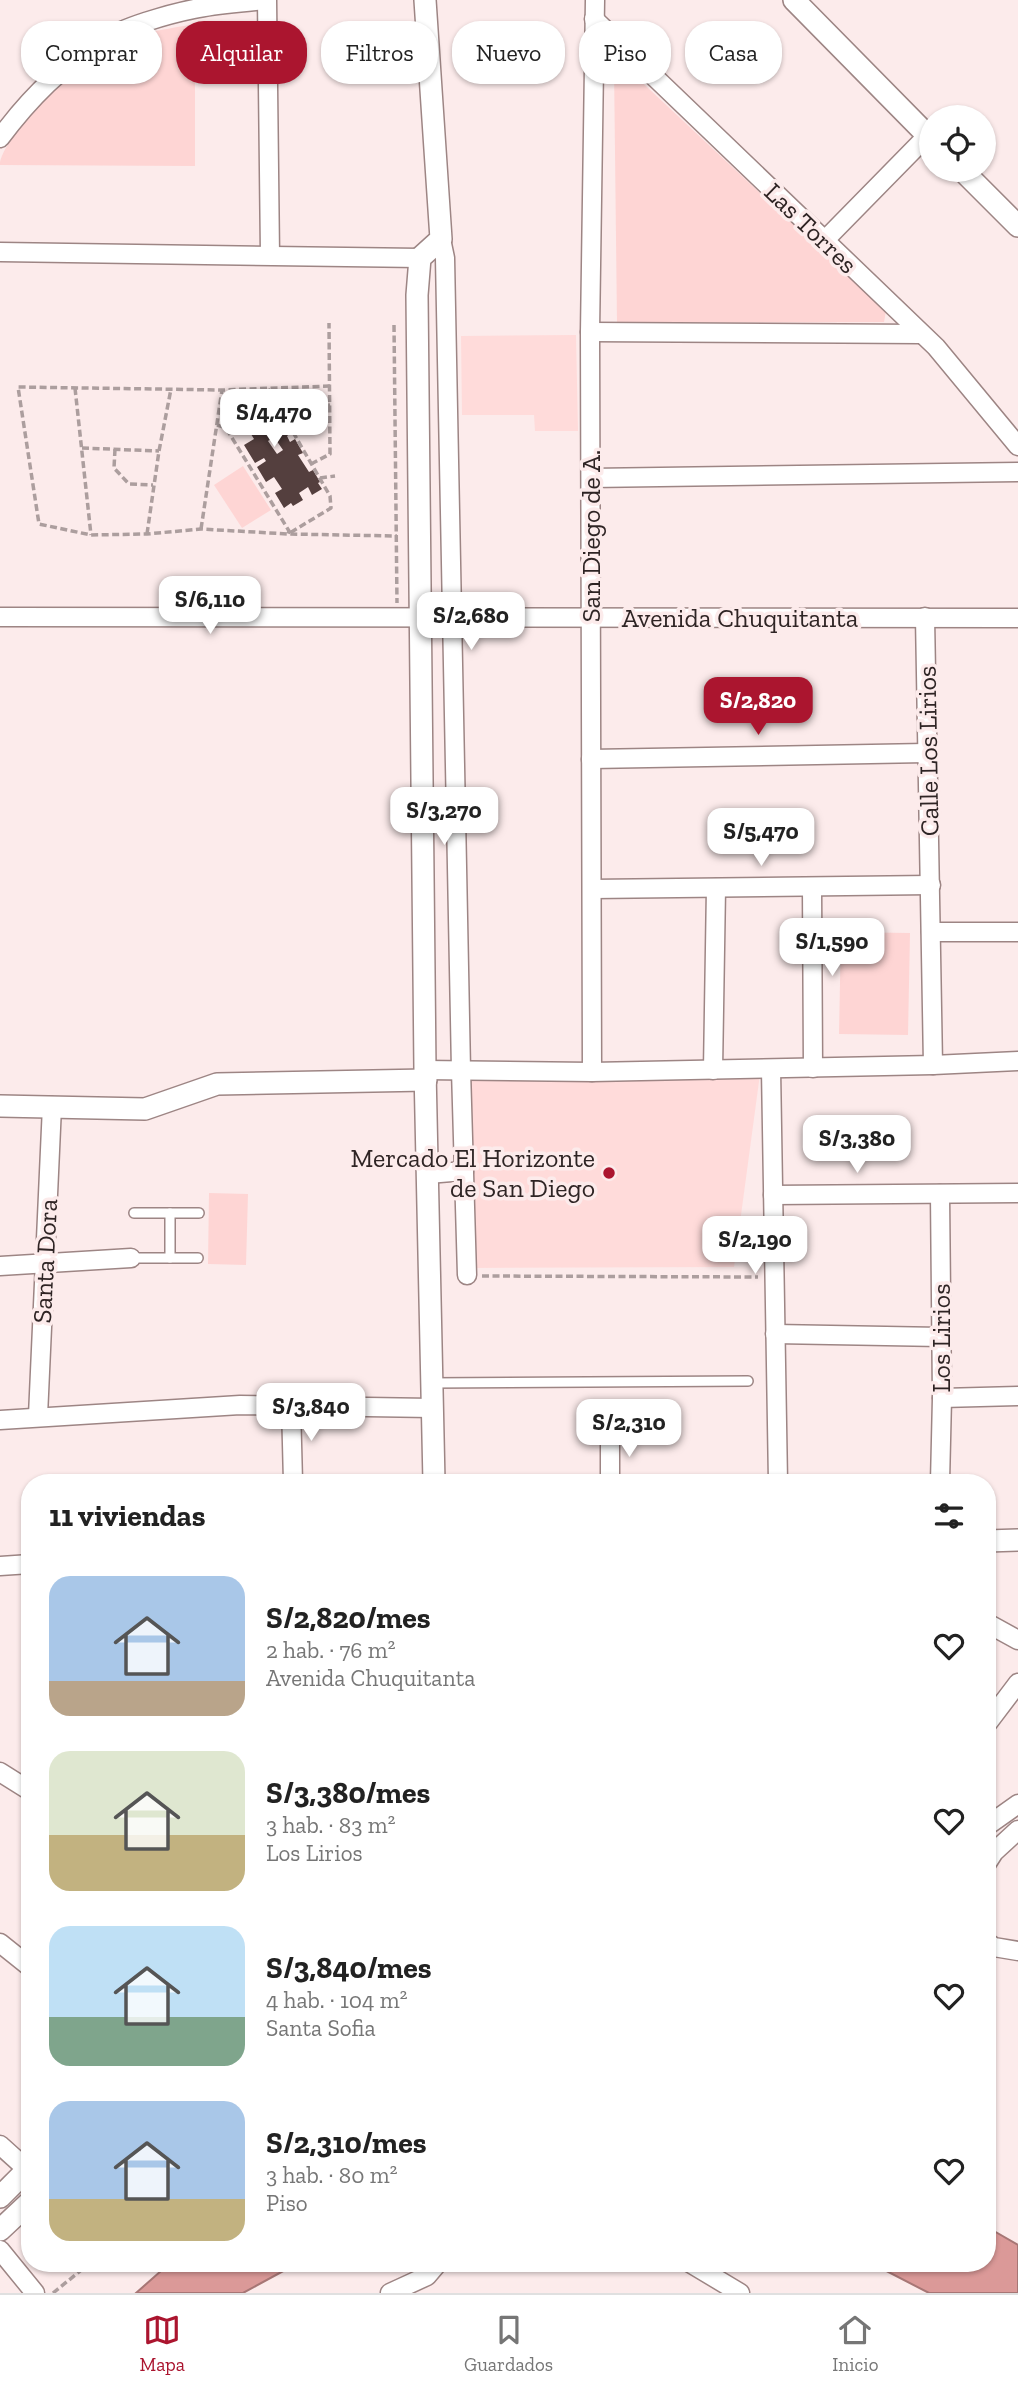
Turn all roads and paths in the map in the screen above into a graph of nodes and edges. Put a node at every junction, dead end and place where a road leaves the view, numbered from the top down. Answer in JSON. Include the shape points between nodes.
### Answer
{"nodes":[{"id":1,"x":265,"y":0,"type":"edge"},
{"id":2,"x":425,"y":0,"type":"edge"},
{"id":3,"x":594,"y":0,"type":"edge"},
{"id":4,"x":794,"y":0,"type":"edge"},
{"id":5,"x":594,"y":19,"type":"junction"},
{"id":6,"x":919,"y":127,"type":"edge"},
{"id":7,"x":0,"y":138,"type":"edge"},
{"id":8,"x":919,"y":147,"type":"edge"},
{"id":9,"x":974,"y":182,"type":"edge"},
{"id":10,"x":1018,"y":226,"type":"edge"},
{"id":11,"x":441,"y":239,"type":"junction"},
{"id":12,"x":824,"y":241,"type":"junction"},
{"id":13,"x":0,"y":252,"type":"edge"},
{"id":14,"x":270,"y":255,"type":"junction"},
{"id":15,"x":420,"y":258,"type":"junction"},
{"id":16,"x":329,"y":323,"type":"dead end"},
{"id":17,"x":394,"y":325,"type":"dead end"},
{"id":18,"x":590,"y":332,"type":"junction"},
{"id":19,"x":921,"y":334,"type":"junction"},
{"id":20,"x":330,"y":386,"type":"junction"},
{"id":21,"x":75,"y":388,"type":"junction"},
{"id":22,"x":171,"y":389,"type":"junction"},
{"id":23,"x":268,"y":389,"type":"junction"},
{"id":24,"x":222,"y":390,"type":"junction"},
{"id":25,"x":330,"y":405,"type":"junction"},
{"id":26,"x":217,"y":425,"type":"junction"},
{"id":27,"x":290,"y":427,"type":"junction"},
{"id":28,"x":1018,"y":446,"type":"edge"},
{"id":29,"x":82,"y":448,"type":"junction"},
{"id":30,"x":114,"y":449,"type":"junction"},
{"id":31,"x":159,"y":451,"type":"junction"},
{"id":32,"x":312,"y":464,"type":"junction"},
{"id":33,"x":1018,"y":472,"type":"edge"},
{"id":34,"x":335,"y":476,"type":"dead end"},
{"id":35,"x":320,"y":478,"type":"junction"},
{"id":36,"x":591,"y":478,"type":"junction"},
{"id":37,"x":153,"y":485,"type":"junction"},
{"id":38,"x":201,"y":529,"type":"junction"},
{"id":39,"x":147,"y":534,"type":"junction"},
{"id":40,"x":288,"y":534,"type":"junction"},
{"id":41,"x":91,"y":535,"type":"junction"},
{"id":42,"x":397,"y":536,"type":"junction"},
{"id":43,"x":397,"y":611,"type":"dead end"},
{"id":44,"x":420,"y":616,"type":"junction"},
{"id":45,"x":0,"y":617,"type":"edge"},
{"id":46,"x":452,"y":617,"type":"junction"},
{"id":47,"x":925,"y":617,"type":"junction"},
{"id":48,"x":1018,"y":618,"type":"edge"},
{"id":49,"x":591,"y":619,"type":"junction"},
{"id":50,"x":926,"y":753,"type":"junction"},
{"id":51,"x":592,"y":759,"type":"junction"},
{"id":52,"x":931,"y":885,"type":"junction"},
{"id":53,"x":812,"y":887,"type":"junction"},
{"id":54,"x":716,"y":888,"type":"junction"},
{"id":55,"x":592,"y":890,"type":"junction"},
{"id":56,"x":932,"y":932,"type":"junction"},
{"id":57,"x":1018,"y":932,"type":"edge"},
{"id":58,"x":1018,"y":1061,"type":"edge"},
{"id":59,"x":933,"y":1065,"type":"junction"},
{"id":60,"x":813,"y":1068,"type":"junction"},
{"id":61,"x":771,"y":1069,"type":"junction"},
{"id":62,"x":461,"y":1070,"type":"junction"},
{"id":63,"x":713,"y":1070,"type":"junction"},
{"id":64,"x":592,"y":1072,"type":"junction"},
{"id":65,"x":426,"y":1075,"type":"junction"},
{"id":66,"x":0,"y":1106,"type":"edge"},
{"id":67,"x":52,"y":1106,"type":"junction"},
{"id":68,"x":464,"y":1171,"type":"junction"},
{"id":69,"x":428,"y":1174,"type":"junction"},
{"id":70,"x":1018,"y":1193,"type":"edge"},
{"id":71,"x":940,"y":1194,"type":"junction"},
{"id":72,"x":773,"y":1195,"type":"junction"},
{"id":73,"x":134,"y":1213,"type":"dead end"},
{"id":74,"x":170,"y":1213,"type":"junction"},
{"id":75,"x":199,"y":1213,"type":"dead end"},
{"id":76,"x":131,"y":1258,"type":"joint"},
{"id":77,"x":170,"y":1258,"type":"junction"},
{"id":78,"x":198,"y":1258,"type":"dead end"},
{"id":79,"x":45,"y":1264,"type":"junction"},
{"id":80,"x":0,"y":1266,"type":"edge"},
{"id":81,"x":467,"y":1276,"type":"joint"},
{"id":82,"x":775,"y":1277,"type":"junction"},
{"id":83,"x":775,"y":1334,"type":"junction"},
{"id":84,"x":941,"y":1337,"type":"junction"},
{"id":85,"x":748,"y":1381,"type":"dead end"},
{"id":86,"x":432,"y":1383,"type":"junction"},
{"id":87,"x":1018,"y":1395,"type":"edge"},
{"id":88,"x":942,"y":1398,"type":"junction"},
{"id":89,"x":291,"y":1405,"type":"junction"},
{"id":90,"x":432,"y":1408,"type":"junction"},
{"id":91,"x":38,"y":1416,"type":"junction"},
{"id":92,"x":0,"y":1420,"type":"edge"},
{"id":93,"x":610,"y":1435,"type":"dead end"},
{"id":94,"x":293,"y":1474,"type":"edge"},
{"id":95,"x":434,"y":1474,"type":"edge"},
{"id":96,"x":610,"y":1474,"type":"edge"},
{"id":97,"x":778,"y":1474,"type":"edge"},
{"id":98,"x":940,"y":1474,"type":"edge"},
{"id":99,"x":1018,"y":1539,"type":"edge"},
{"id":100,"x":996,"y":1540,"type":"edge"},
{"id":101,"x":21,"y":1565,"type":"edge"},
{"id":102,"x":0,"y":1566,"type":"edge"},
{"id":103,"x":996,"y":1628,"type":"edge"},
{"id":104,"x":1018,"y":1640,"type":"edge"},
{"id":105,"x":1018,"y":1683,"type":"edge"},
{"id":106,"x":996,"y":1711,"type":"edge"},
{"id":107,"x":0,"y":1772,"type":"edge"},
{"id":108,"x":21,"y":1779,"type":"edge"},
{"id":109,"x":1018,"y":1804,"type":"edge"},
{"id":110,"x":996,"y":1820,"type":"edge"},
{"id":111,"x":1018,"y":1830,"type":"edge"},
{"id":112,"x":996,"y":1850,"type":"edge"},
{"id":113,"x":0,"y":1943,"type":"edge"},
{"id":114,"x":996,"y":1947,"type":"edge"},
{"id":115,"x":1018,"y":1951,"type":"edge"},
{"id":116,"x":21,"y":1960,"type":"edge"},
{"id":117,"x":0,"y":2145,"type":"edge"},
{"id":118,"x":21,"y":2162,"type":"edge"},
{"id":119,"x":21,"y":2177,"type":"edge"},
{"id":120,"x":0,"y":2197,"type":"edge"},
{"id":121,"x":21,"y":2210,"type":"edge"},
{"id":122,"x":0,"y":2230,"type":"edge"},
{"id":123,"x":0,"y":2250,"type":"edge"},
{"id":124,"x":79,"y":2272,"type":"edge"},
{"id":125,"x":430,"y":2272,"type":"edge"},
{"id":126,"x":705,"y":2272,"type":"edge"},
{"id":127,"x":35,"y":2293,"type":"edge"},
{"id":128,"x":53,"y":2293,"type":"edge"},
{"id":129,"x":390,"y":2293,"type":"edge"},
{"id":130,"x":740,"y":2293,"type":"edge"}],
"edges":[{"from":1,"to":7,"type":"street","via":[[193,9],[104,39],[66,66]]},
{"from":1,"to":14,"type":"street"},
{"from":2,"to":11,"type":"street"},
{"from":3,"to":5,"type":"street","name":"San Diego de A."},
{"from":4,"to":6,"type":"street"},
{"from":5,"to":12,"type":"street","name":"Las Torres"},
{"from":5,"to":18,"type":"street","name":"San Diego de A."},
{"from":8,"to":12,"type":"street"},
{"from":9,"to":10,"type":"street"},
{"from":11,"to":15,"type":"street"},
{"from":11,"to":46,"type":"street"},
{"from":12,"to":19,"type":"street","name":"Las Torres"},
{"from":13,"to":14,"type":"street"},
{"from":14,"to":15,"type":"street"},
{"from":15,"to":44,"type":"street"},
{"from":16,"to":20,"type":"path"},
{"from":17,"to":42,"type":"path"},
{"from":18,"to":19,"type":"street"},
{"from":18,"to":36,"type":"street","name":"San Diego de A."},
{"from":19,"to":28,"type":"street","name":"Las Torres"},
{"from":20,"to":23,"type":"path"},
{"from":20,"to":25,"type":"path"},
{"from":21,"to":22,"type":"path"},
{"from":21,"to":29,"type":"path"},
{"from":21,"to":41,"type":"path","via":[[18,387],[38,524]]},
{"from":22,"to":24,"type":"path"},
{"from":22,"to":31,"type":"path"},
{"from":23,"to":24,"type":"path"},
{"from":23,"to":27,"type":"path"},
{"from":24,"to":26,"type":"path"},
{"from":25,"to":27,"type":"path"},
{"from":25,"to":32,"type":"path","via":[[330,454]]},
{"from":26,"to":38,"type":"path"},
{"from":26,"to":40,"type":"path","via":[[226,428]]},
{"from":27,"to":32,"type":"path"},
{"from":29,"to":30,"type":"path"},
{"from":29,"to":41,"type":"path"},
{"from":30,"to":31,"type":"path"},
{"from":30,"to":37,"type":"path","via":[[114,468],[129,484]]},
{"from":31,"to":37,"type":"path"},
{"from":32,"to":35,"type":"path"},
{"from":33,"to":36,"type":"street"},
{"from":34,"to":35,"type":"path"},
{"from":35,"to":40,"type":"path","via":[[331,508]]},
{"from":36,"to":49,"type":"street","name":"San Diego de A."},
{"from":37,"to":39,"type":"path"},
{"from":38,"to":39,"type":"path"},
{"from":38,"to":40,"type":"path"},
{"from":39,"to":41,"type":"path"},
{"from":40,"to":42,"type":"path"},
{"from":42,"to":43,"type":"path"},
{"from":44,"to":45,"type":"street","name":"Avenida Chuquitanta"},
{"from":44,"to":46,"type":"street","name":"Avenida Chuquitanta"},
{"from":44,"to":65,"type":"street"},
{"from":46,"to":49,"type":"street","name":"Avenida Chuquitanta"},
{"from":46,"to":62,"type":"street"},
{"from":47,"to":48,"type":"street","name":"Avenida Chuquitanta"},
{"from":47,"to":49,"type":"street","name":"Avenida Chuquitanta"},
{"from":47,"to":50,"type":"street","name":"Calle Los Lirios"},
{"from":49,"to":51,"type":"street","name":"San Diego de A."},
{"from":50,"to":51,"type":"street"},
{"from":50,"to":52,"type":"street","name":"Calle Los Lirios"},
{"from":51,"to":55,"type":"street","name":"San Diego de A."},
{"from":52,"to":53,"type":"street"},
{"from":52,"to":56,"type":"street","name":"Calle Los Lirios"},
{"from":53,"to":54,"type":"street"},
{"from":53,"to":60,"type":"street"},
{"from":54,"to":55,"type":"street"},
{"from":54,"to":63,"type":"street"},
{"from":55,"to":64,"type":"street","name":"San Diego de A."},
{"from":56,"to":57,"type":"street"},
{"from":56,"to":59,"type":"street","name":"Calle Los Lirios"},
{"from":58,"to":59,"type":"street"},
{"from":59,"to":60,"type":"street"},
{"from":60,"to":61,"type":"street"},
{"from":61,"to":63,"type":"street"},
{"from":61,"to":72,"type":"street"},
{"from":62,"to":64,"type":"street"},
{"from":62,"to":65,"type":"street"},
{"from":62,"to":68,"type":"street"},
{"from":63,"to":64,"type":"street"},
{"from":65,"to":67,"type":"street","via":[[217,1084],[145,1109]]},
{"from":65,"to":69,"type":"street"},
{"from":66,"to":67,"type":"street"},
{"from":67,"to":79,"type":"street","name":"Santa Dora"},
{"from":68,"to":69,"type":"street"},
{"from":68,"to":81,"type":"street"},
{"from":69,"to":86,"type":"street"},
{"from":70,"to":71,"type":"street"},
{"from":71,"to":72,"type":"street"},
{"from":71,"to":84,"type":"street","name":"Los Lirios"},
{"from":72,"to":82,"type":"street"},
{"from":73,"to":74,"type":"lane"},
{"from":74,"to":75,"type":"lane"},
{"from":74,"to":77,"type":"lane"},
{"from":76,"to":77,"type":"lane"},
{"from":76,"to":79,"type":"street"},
{"from":77,"to":78,"type":"lane"},
{"from":79,"to":80,"type":"street"},
{"from":79,"to":91,"type":"street","name":"Santa Dora"},
{"from":81,"to":82,"type":"path"},
{"from":82,"to":83,"type":"street"},
{"from":83,"to":84,"type":"street"},
{"from":83,"to":97,"type":"street"},
{"from":84,"to":88,"type":"street","name":"Los Lirios"},
{"from":85,"to":86,"type":"lane"},
{"from":86,"to":90,"type":"street"},
{"from":87,"to":88,"type":"street"},
{"from":88,"to":98,"type":"street","name":"Los Lirios"},
{"from":89,"to":90,"type":"street"},
{"from":89,"to":91,"type":"street"},
{"from":89,"to":94,"type":"street"},
{"from":90,"to":95,"type":"street"},
{"from":91,"to":92,"type":"street"},
{"from":93,"to":96,"type":"street"},
{"from":99,"to":100,"type":"street"},
{"from":101,"to":102,"type":"street"},
{"from":103,"to":104,"type":"street"},
{"from":105,"to":106,"type":"street"},
{"from":107,"to":108,"type":"street"},
{"from":109,"to":110,"type":"street"},
{"from":111,"to":112,"type":"street"},
{"from":113,"to":116,"type":"street"},
{"from":114,"to":115,"type":"street"},
{"from":117,"to":118,"type":"street"},
{"from":119,"to":120,"type":"street"},
{"from":121,"to":122,"type":"street"},
{"from":123,"to":127,"type":"street"},
{"from":124,"to":128,"type":"path"},
{"from":125,"to":129,"type":"street"},
{"from":126,"to":130,"type":"street"}]}
